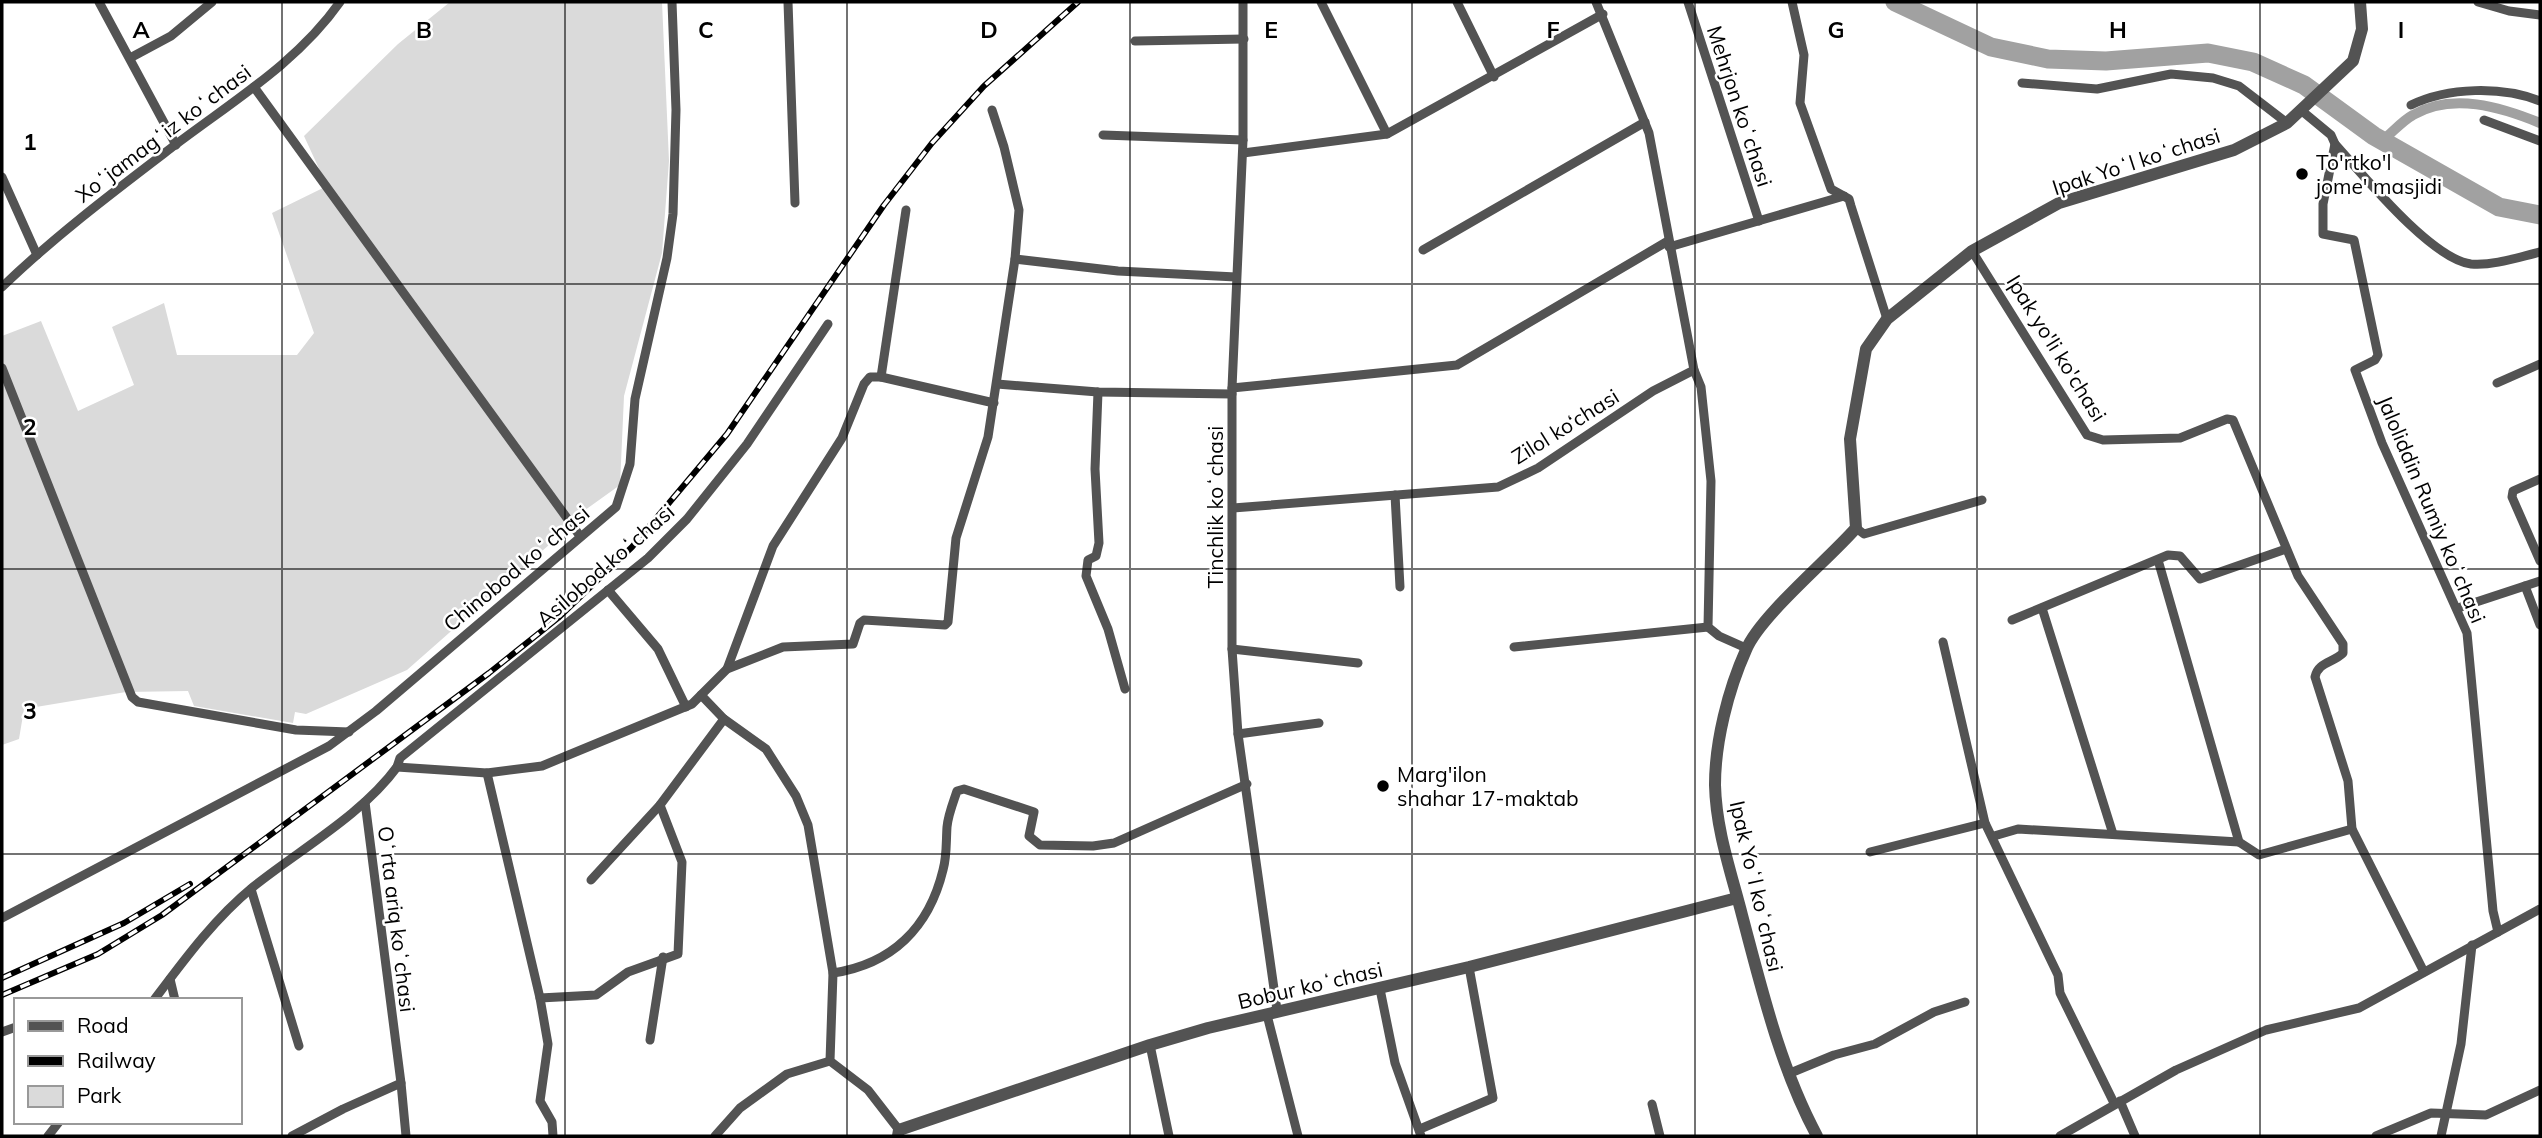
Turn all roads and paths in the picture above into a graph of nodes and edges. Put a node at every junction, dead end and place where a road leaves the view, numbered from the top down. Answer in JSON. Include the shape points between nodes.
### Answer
{"nodes":[{"id":1,"x":99,"y":2,"type":"edge"},
{"id":2,"x":212,"y":2,"type":"edge"},
{"id":3,"x":340,"y":2,"type":"edge"},
{"id":4,"x":672,"y":2,"type":"edge"},
{"id":5,"x":788,"y":2,"type":"edge"},
{"id":6,"x":1243,"y":2,"type":"edge"},
{"id":7,"x":1321,"y":2,"type":"edge"},
{"id":8,"x":1457,"y":2,"type":"edge"},
{"id":9,"x":1596,"y":2,"type":"edge"},
{"id":10,"x":1688,"y":2,"type":"edge"},
{"id":11,"x":1792,"y":2,"type":"edge"},
{"id":12,"x":2360,"y":2,"type":"edge"},
{"id":13,"x":2478,"y":2,"type":"edge"},
{"id":14,"x":1603,"y":14,"type":"junction"},
{"id":15,"x":2540,"y":15,"type":"edge"},
{"id":16,"x":1244,"y":39,"type":"junction"},
{"id":17,"x":1135,"y":41,"type":"dead end"},
{"id":18,"x":130,"y":58,"type":"junction"},
{"id":19,"x":1494,"y":77,"type":"junction"},
{"id":20,"x":2022,"y":83,"type":"dead end"},
{"id":21,"x":254,"y":87,"type":"junction"},
{"id":22,"x":2540,"y":101,"type":"edge"},
{"id":23,"x":2411,"y":105,"type":"dead end"},
{"id":24,"x":992,"y":110,"type":"dead end"},
{"id":25,"x":2302,"y":111,"type":"junction"},
{"id":26,"x":2484,"y":120,"type":"dead end"},
{"id":27,"x":1644,"y":121,"type":"junction"},
{"id":28,"x":2287,"y":123,"type":"junction"},
{"id":29,"x":1387,"y":134,"type":"junction"},
{"id":30,"x":1103,"y":135,"type":"dead end"},
{"id":31,"x":1243,"y":140,"type":"junction"},
{"id":32,"x":2540,"y":141,"type":"edge"},
{"id":33,"x":176,"y":145,"type":"junction"},
{"id":34,"x":2335,"y":145,"type":"junction"},
{"id":35,"x":1243,"y":153,"type":"junction"},
{"id":36,"x":2,"y":177,"type":"edge"},
{"id":37,"x":1843,"y":196,"type":"junction"},
{"id":38,"x":795,"y":203,"type":"dead end"},
{"id":39,"x":906,"y":210,"type":"dead end"},
{"id":40,"x":1759,"y":221,"type":"junction"},
{"id":41,"x":1669,"y":244,"type":"junction"},
{"id":42,"x":1423,"y":250,"type":"dead end"},
{"id":43,"x":1972,"y":251,"type":"junction"},
{"id":44,"x":2540,"y":252,"type":"edge"},
{"id":45,"x":37,"y":255,"type":"junction"},
{"id":46,"x":1015,"y":259,"type":"junction"},
{"id":47,"x":1236,"y":277,"type":"junction"},
{"id":48,"x":2,"y":287,"type":"edge"},
{"id":49,"x":1888,"y":319,"type":"junction"},
{"id":50,"x":828,"y":324,"type":"dead end"},
{"id":51,"x":2540,"y":364,"type":"edge"},
{"id":52,"x":2,"y":368,"type":"edge"},
{"id":53,"x":1694,"y":370,"type":"junction"},
{"id":54,"x":881,"y":377,"type":"junction"},
{"id":55,"x":2497,"y":383,"type":"dead end"},
{"id":56,"x":997,"y":384,"type":"junction"},
{"id":57,"x":1098,"y":391,"type":"junction"},
{"id":58,"x":1232,"y":391,"type":"junction"},
{"id":59,"x":995,"y":403,"type":"junction"},
{"id":60,"x":2540,"y":480,"type":"edge"},
{"id":61,"x":1395,"y":495,"type":"junction"},
{"id":62,"x":1982,"y":500,"type":"dead end"},
{"id":63,"x":1233,"y":508,"type":"junction"},
{"id":64,"x":1856,"y":528,"type":"junction"},
{"id":65,"x":580,"y":536,"type":"junction"},
{"id":66,"x":2286,"y":549,"type":"junction"},
{"id":67,"x":2158,"y":560,"type":"junction"},
{"id":68,"x":2540,"y":561,"type":"edge"},
{"id":69,"x":2540,"y":581,"type":"edge"},
{"id":70,"x":2525,"y":586,"type":"junction"},
{"id":71,"x":1400,"y":587,"type":"dead end"},
{"id":72,"x":608,"y":590,"type":"junction"},
{"id":73,"x":2042,"y":608,"type":"junction"},
{"id":74,"x":2458,"y":608,"type":"junction"},
{"id":75,"x":2012,"y":620,"type":"dead end"},
{"id":76,"x":2540,"y":625,"type":"edge"},
{"id":77,"x":1707,"y":627,"type":"junction"},
{"id":78,"x":1943,"y":642,"type":"dead end"},
{"id":79,"x":1514,"y":646,"type":"dead end"},
{"id":80,"x":1746,"y":648,"type":"junction"},
{"id":81,"x":1232,"y":649,"type":"junction"},
{"id":82,"x":1358,"y":663,"type":"dead end"},
{"id":83,"x":727,"y":670,"type":"junction"},
{"id":84,"x":1125,"y":689,"type":"dead end"},
{"id":85,"x":701,"y":695,"type":"junction"},
{"id":86,"x":686,"y":707,"type":"junction"},
{"id":87,"x":724,"y":719,"type":"junction"},
{"id":88,"x":1319,"y":723,"type":"dead end"},
{"id":89,"x":349,"y":732,"type":"junction"},
{"id":90,"x":1238,"y":734,"type":"junction"},
{"id":91,"x":397,"y":767,"type":"junction"},
{"id":92,"x":487,"y":773,"type":"junction"},
{"id":93,"x":1247,"y":784,"type":"junction"},
{"id":94,"x":365,"y":802,"type":"junction"},
{"id":95,"x":660,"y":805,"type":"junction"},
{"id":96,"x":1985,"y":823,"type":"junction"},
{"id":97,"x":2352,"y":828,"type":"junction"},
{"id":98,"x":2112,"y":834,"type":"junction"},
{"id":99,"x":1994,"y":836,"type":"junction"},
{"id":100,"x":2239,"y":842,"type":"junction"},
{"id":101,"x":1870,"y":852,"type":"dead end"},
{"id":102,"x":591,"y":880,"type":"dead end"},
{"id":103,"x":251,"y":889,"type":"junction"},
{"id":104,"x":1737,"y":898,"type":"junction"},
{"id":105,"x":2540,"y":909,"type":"edge"},
{"id":106,"x":2,"y":918,"type":"edge"},
{"id":107,"x":2498,"y":932,"type":"junction"},
{"id":108,"x":2472,"y":945,"type":"junction"},
{"id":109,"x":663,"y":957,"type":"junction"},
{"id":110,"x":1469,"y":967,"type":"junction"},
{"id":111,"x":2424,"y":972,"type":"junction"},
{"id":112,"x":833,"y":973,"type":"junction"},
{"id":113,"x":170,"y":979,"type":"junction"},
{"id":114,"x":1380,"y":989,"type":"junction"},
{"id":115,"x":156,"y":998,"type":"edge"},
{"id":116,"x":175,"y":998,"type":"edge"},
{"id":117,"x":540,"y":998,"type":"junction"},
{"id":118,"x":1965,"y":1002,"type":"dead end"},
{"id":119,"x":1272,"y":1013,"type":"junction"},
{"id":120,"x":650,"y":1040,"type":"dead end"},
{"id":121,"x":1150,"y":1045,"type":"junction"},
{"id":122,"x":299,"y":1046,"type":"dead end"},
{"id":123,"x":830,"y":1061,"type":"junction"},
{"id":124,"x":1788,"y":1074,"type":"junction"},
{"id":125,"x":401,"y":1083,"type":"junction"},
{"id":126,"x":2540,"y":1090,"type":"edge"},
{"id":127,"x":2117,"y":1102,"type":"junction"},
{"id":128,"x":1652,"y":1104,"type":"dead end"},
{"id":129,"x":2447,"y":1113,"type":"junction"},
{"id":130,"x":898,"y":1133,"type":"edge"},
{"id":131,"x":1420,"y":1133,"type":"edge"},
{"id":132,"x":292,"y":1136,"type":"edge"},
{"id":133,"x":406,"y":1136,"type":"edge"},
{"id":134,"x":553,"y":1136,"type":"edge"},
{"id":135,"x":715,"y":1136,"type":"edge"},
{"id":136,"x":1169,"y":1136,"type":"edge"},
{"id":137,"x":1298,"y":1136,"type":"edge"},
{"id":138,"x":1660,"y":1136,"type":"edge"},
{"id":139,"x":1817,"y":1136,"type":"edge"},
{"id":140,"x":2060,"y":1136,"type":"edge"},
{"id":141,"x":2135,"y":1136,"type":"edge"},
{"id":142,"x":2376,"y":1136,"type":"edge"},
{"id":143,"x":2441,"y":1136,"type":"edge"}],
"edges":[{"from":1,"to":18,"type":"street"},
{"from":2,"to":18,"type":"street","via":[[171,36]]},
{"from":3,"to":21,"type":"street","name":"Xoʻjamagʻiz koʻchasi","via":[[303,45]]},
{"from":4,"to":65,"type":"street","name":"Chinobod koʻchasi","via":[[676,110],[667,258],[635,399],[630,464],[616,507]]},
{"from":5,"to":38,"type":"street"},
{"from":6,"to":16,"type":"street","name":"Tinchlik koʻchasi"},
{"from":7,"to":29,"type":"street"},
{"from":8,"to":19,"type":"street"},
{"from":9,"to":14,"type":"street"},
{"from":10,"to":40,"type":"street","name":"Mehrjon koʻchasi"},
{"from":11,"to":37,"type":"street","via":[[1804,55],[1800,103],[1831,189]]},
{"from":12,"to":25,"type":"street","name":"Ipak Yoʻl koʻchasi","via":[[2359,47],[2353,61]]},
{"from":13,"to":15,"type":"street"},
{"from":14,"to":19,"type":"street"},
{"from":14,"to":27,"type":"street"},
{"from":16,"to":17,"type":"street"},
{"from":16,"to":31,"type":"street","name":"Tinchlik koʻchasi"},
{"from":18,"to":33,"type":"street"},
{"from":19,"to":29,"type":"street"},
{"from":20,"to":28,"type":"street","via":[[2096,89],[2171,74],[2213,78],[2239,86]]},
{"from":21,"to":33,"type":"street","name":"Xoʻjamagʻiz koʻchasi"},
{"from":21,"to":65,"type":"street"},
{"from":22,"to":23,"type":"street","via":[[2510,93],[2471,92],[2443,93]]},
{"from":24,"to":46,"type":"street","via":[[1019,211]]},
{"from":25,"to":28,"type":"street","name":"Ipak Yoʻl koʻchasi"},
{"from":25,"to":34,"type":"street","via":[[2331,135]]},
{"from":26,"to":32,"type":"street"},
{"from":27,"to":41,"type":"street"},
{"from":27,"to":42,"type":"street"},
{"from":28,"to":43,"type":"street","name":"Ipak Yoʻl koʻchasi","via":[[2234,150],[2059,203]]},
{"from":29,"to":35,"type":"street"},
{"from":30,"to":31,"type":"street"},
{"from":31,"to":35,"type":"street","name":"Tinchlik koʻchasi"},
{"from":33,"to":45,"type":"street","name":"Xoʻjamagʻiz koʻchasi"},
{"from":34,"to":44,"type":"street","via":[[2408,223],[2467,263]]},
{"from":34,"to":74,"type":"street","name":"Jaloliddin Rumiy koʻchasi","via":[[2323,204],[2323,234],[2354,240],[2378,355],[2355,370],[2382,443]]},
{"from":35,"to":47,"type":"street","name":"Tinchlik koʻchasi"},
{"from":36,"to":45,"type":"street"},
{"from":37,"to":40,"type":"street","name":"Mehrjon koʻchasi"},
{"from":37,"to":49,"type":"street","via":[[1852,206]]},
{"from":39,"to":54,"type":"street"},
{"from":40,"to":41,"type":"street","name":"Mehrjon koʻchasi"},
{"from":41,"to":53,"type":"street"},
{"from":41,"to":58,"type":"street","via":[[1457,365]]},
{"from":43,"to":49,"type":"street","name":"Ipak Yoʻl koʻchasi"},
{"from":43,"to":66,"type":"street","name":"Ipak yo'li ko'chasi","via":[[2087,435],[2103,440],[2179,438],[2233,420]]},
{"from":45,"to":48,"type":"street","name":"Xoʻjamagʻiz koʻchasi"},
{"from":46,"to":47,"type":"street","via":[[1118,271]]},
{"from":46,"to":56,"type":"street"},
{"from":47,"to":58,"type":"street","name":"Tinchlik koʻchasi"},
{"from":49,"to":64,"type":"street","name":"Ipak Yoʻl koʻchasi","via":[[1866,349],[1850,439]]},
{"from":50,"to":72,"type":"street","name":"Asilobod koʻchasi","via":[[716,486],[649,558]]},
{"from":51,"to":55,"type":"street"},
{"from":52,"to":89,"type":"street","via":[[132,697],[138,702],[296,730]]},
{"from":53,"to":61,"type":"street","name":"Zilol ko‘chasi","via":[[1653,391],[1538,468],[1497,487]]},
{"from":53,"to":77,"type":"street","via":[[1701,387],[1711,481]]},
{"from":54,"to":59,"type":"street"},
{"from":54,"to":83,"type":"street","via":[[870,377],[864,384],[842,438],[773,547]]},
{"from":56,"to":57,"type":"street"},
{"from":56,"to":59,"type":"street"},
{"from":57,"to":58,"type":"street"},
{"from":57,"to":84,"type":"street","via":[[1095,469],[1099,543],[1096,556],[1088,560],[1086,576],[1108,629]]},
{"from":58,"to":63,"type":"street","name":"Tinchlik koʻchasi"},
{"from":59,"to":83,"type":"street","via":[[956,538],[945,625],[864,621],[853,644],[783,647]]},
{"from":60,"to":68,"type":"street","via":[[2513,491],[2512,497]]},
{"from":61,"to":63,"type":"street","name":"Zilol ko‘chasi"},
{"from":61,"to":71,"type":"street"},
{"from":62,"to":64,"type":"street","via":[[1864,534]]},
{"from":63,"to":81,"type":"street","name":"Tinchlik koʻchasi"},
{"from":64,"to":80,"type":"street","name":"Ipak Yoʻl koʻchasi"},
{"from":65,"to":89,"type":"street","name":"Chinobod koʻchasi"},
{"from":66,"to":67,"type":"street","via":[[2200,579],[2180,556]]},
{"from":66,"to":97,"type":"street","via":[[2298,576],[2343,644],[2343,653],[2336,661],[2322,664],[2315,677],[2348,781]]},
{"from":67,"to":73,"type":"street"},
{"from":67,"to":100,"type":"street"},
{"from":69,"to":70,"type":"street"},
{"from":70,"to":74,"type":"street"},
{"from":70,"to":76,"type":"street"},
{"from":72,"to":86,"type":"street","via":[[659,649]]},
{"from":72,"to":91,"type":"street","name":"Asilobod koʻchasi","via":[[400,758]]},
{"from":73,"to":75,"type":"street"},
{"from":73,"to":98,"type":"street"},
{"from":74,"to":107,"type":"street","name":"Jaloliddin Rumiy koʻchasi","via":[[2467,633]]},
{"from":77,"to":79,"type":"street"},
{"from":77,"to":80,"type":"street"},
{"from":78,"to":96,"type":"street"},
{"from":80,"to":104,"type":"street","name":"Ipak Yoʻl koʻchasi","via":[[1719,742],[1715,782],[1717,820]]},
{"from":81,"to":82,"type":"street"},
{"from":81,"to":90,"type":"street","name":"Tinchlik koʻchasi"},
{"from":83,"to":85,"type":"street"},
{"from":85,"to":86,"type":"street"},
{"from":85,"to":87,"type":"street"},
{"from":86,"to":92,"type":"street","via":[[562,760]]},
{"from":87,"to":95,"type":"street"},
{"from":87,"to":112,"type":"street","via":[[766,749],[796,796],[808,825]]},
{"from":88,"to":90,"type":"street"},
{"from":89,"to":106,"type":"street","name":"Chinobod koʻchasi"},
{"from":90,"to":93,"type":"street","name":"Tinchlik koʻchasi"},
{"from":91,"to":92,"type":"street"},
{"from":91,"to":94,"type":"street","name":"Asilobod koʻchasi"},
{"from":92,"to":117,"type":"street"},
{"from":93,"to":112,"type":"street","via":[[1141,834],[1093,846],[1040,845],[1029,836],[1034,812],[964,789],[957,791],[947,825],[944,870],[919,927],[862,969]]},
{"from":93,"to":119,"type":"street","name":"Tinchlik koʻchasi"},
{"from":94,"to":103,"type":"street","name":"Oʻrta ariq koʻchasi"},
{"from":94,"to":125,"type":"street","name":"Oʻrta ariq koʻchasi"},
{"from":95,"to":102,"type":"street"},
{"from":95,"to":109,"type":"street","via":[[682,862],[680,948],[678,954]]},
{"from":96,"to":99,"type":"street"},
{"from":96,"to":101,"type":"street"},
{"from":97,"to":100,"type":"street","via":[[2259,855]]},
{"from":97,"to":111,"type":"street"},
{"from":98,"to":99,"type":"street","via":[[2018,829]]},
{"from":98,"to":100,"type":"street"},
{"from":99,"to":127,"type":"street","via":[[2058,975],[2060,993]]},
{"from":103,"to":113,"type":"street","name":"Oʻrta ariq koʻchasi","via":[[214,923]]},
{"from":103,"to":122,"type":"street"},
{"from":104,"to":110,"type":"street","name":"Bobur koʻchasi"},
{"from":104,"to":124,"type":"street","name":"Ipak Yoʻl koʻchasi"},
{"from":105,"to":107,"type":"street"},
{"from":107,"to":108,"type":"street"},
{"from":108,"to":111,"type":"street"},
{"from":108,"to":129,"type":"street","via":[[2461,1044]]},
{"from":109,"to":117,"type":"street","via":[[628,972],[596,995]]},
{"from":109,"to":120,"type":"street"},
{"from":110,"to":114,"type":"street","name":"Bobur koʻchasi"},
{"from":110,"to":131,"type":"street","via":[[1493,1098]]},
{"from":111,"to":127,"type":"street","via":[[2359,1008],[2266,1030]]},
{"from":112,"to":123,"type":"street"},
{"from":113,"to":115,"type":"street","name":"Oʻrta ariq koʻchasi"},
{"from":113,"to":116,"type":"street"},
{"from":114,"to":119,"type":"street","name":"Bobur koʻchasi"},
{"from":114,"to":131,"type":"street","via":[[1395,1063]]},
{"from":117,"to":134,"type":"street","via":[[548,1044],[540,1101],[552,1122]]},
{"from":118,"to":124,"type":"street","via":[[1934,1012],[1875,1044]]},
{"from":119,"to":121,"type":"street","name":"Bobur koʻchasi"},
{"from":119,"to":137,"type":"street","name":"Tinchlik koʻchasi"},
{"from":121,"to":130,"type":"street","name":"Bobur koʻchasi"},
{"from":121,"to":136,"type":"street"},
{"from":123,"to":130,"type":"street","via":[[868,1090]]},
{"from":123,"to":135,"type":"street","via":[[787,1074],[740,1108]]},
{"from":124,"to":139,"type":"street","name":"Ipak Yoʻl koʻchasi"},
{"from":125,"to":132,"type":"street"},
{"from":125,"to":133,"type":"street","name":"Oʻrta ariq koʻchasi"},
{"from":126,"to":129,"type":"street","via":[[2486,1115]]},
{"from":127,"to":140,"type":"street"},
{"from":127,"to":141,"type":"street"},
{"from":128,"to":138,"type":"street"},
{"from":129,"to":142,"type":"street","via":[[2431,1112]]},
{"from":129,"to":143,"type":"street"}]}
